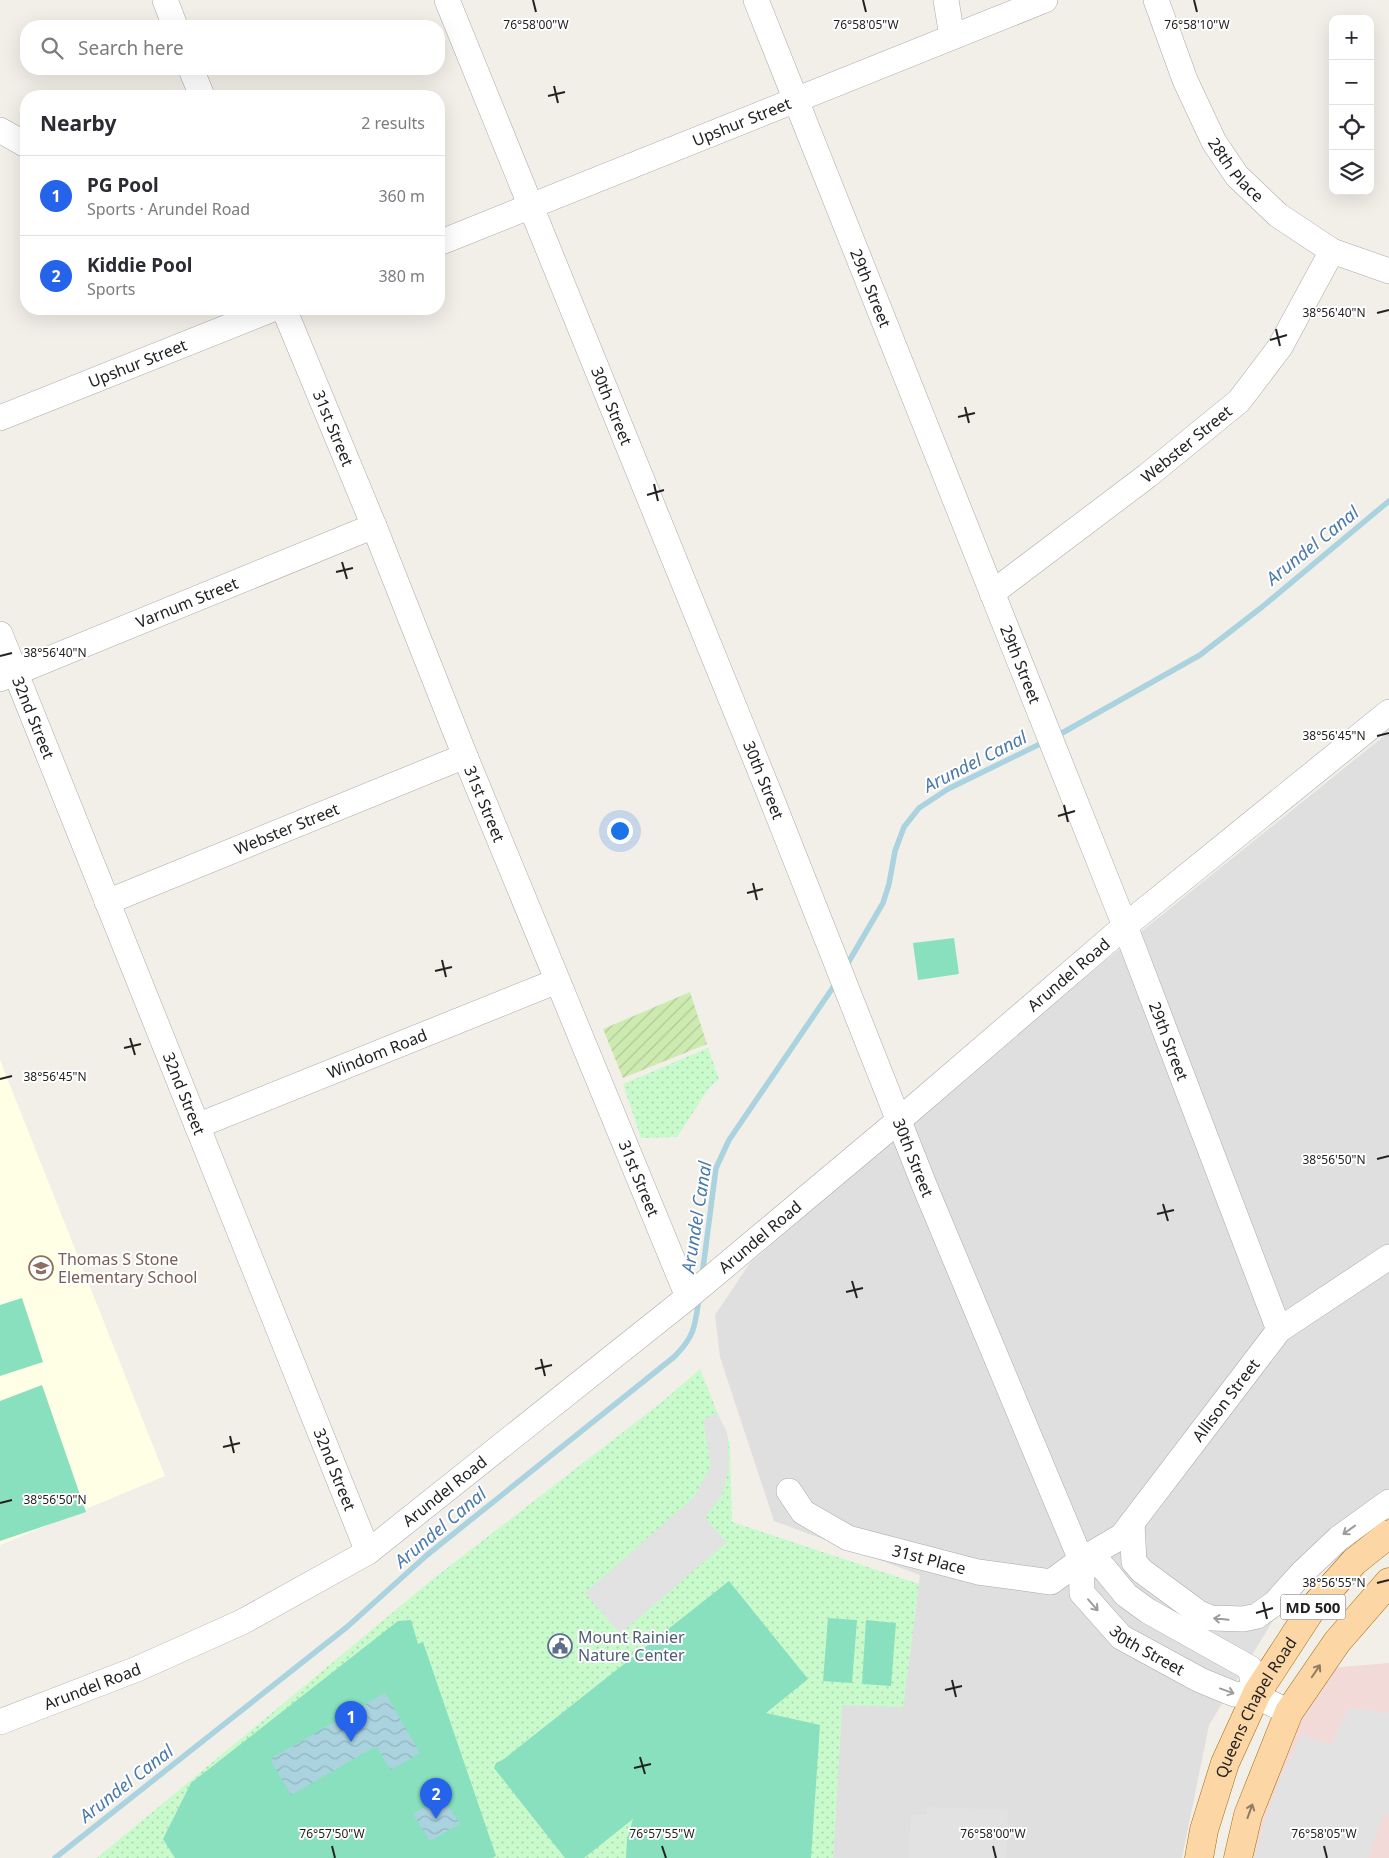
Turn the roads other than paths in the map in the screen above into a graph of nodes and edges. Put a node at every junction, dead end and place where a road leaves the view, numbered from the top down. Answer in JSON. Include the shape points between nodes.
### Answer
{"nodes":[{"id":1,"x":165,"y":0,"type":"edge"},
{"id":2,"x":447,"y":0,"type":"edge"},
{"id":3,"x":756,"y":0,"type":"edge"},
{"id":4,"x":946,"y":0,"type":"edge"},
{"id":5,"x":1045,"y":0,"type":"edge"},
{"id":6,"x":1156,"y":0,"type":"edge"},
{"id":7,"x":173,"y":20,"type":"edge"},
{"id":8,"x":952,"y":37,"type":"junction"},
{"id":9,"x":194,"y":75,"type":"edge"},
{"id":10,"x":200,"y":90,"type":"edge"},
{"id":11,"x":796,"y":100,"type":"junction"},
{"id":12,"x":0,"y":130,"type":"edge"},
{"id":13,"x":20,"y":142,"type":"edge"},
{"id":14,"x":531,"y":206,"type":"junction"},
{"id":15,"x":445,"y":241,"type":"edge"},
{"id":16,"x":1332,"y":251,"type":"junction"},
{"id":17,"x":1389,"y":271,"type":"edge"},
{"id":18,"x":258,"y":315,"type":"edge"},
{"id":19,"x":286,"y":315,"type":"edge"},
{"id":20,"x":0,"y":418,"type":"edge"},
{"id":21,"x":374,"y":526,"type":"junction"},
{"id":22,"x":992,"y":593,"type":"junction"},
{"id":23,"x":0,"y":634,"type":"edge"},
{"id":24,"x":8,"y":676,"type":"edge"},
{"id":25,"x":1389,"y":712,"type":"edge"},
{"id":26,"x":465,"y":756,"type":"junction"},
{"id":27,"x":107,"y":902,"type":"junction"},
{"id":28,"x":1125,"y":926,"type":"junction"},
{"id":29,"x":558,"y":981,"type":"junction"},
{"id":30,"x":898,"y":1121,"type":"junction"},
{"id":31,"x":197,"y":1126,"type":"junction"},
{"id":32,"x":1389,"y":1258,"type":"edge"},
{"id":33,"x":688,"y":1297,"type":"junction"},
{"id":34,"x":1279,"y":1330,"type":"junction"},
{"id":35,"x":789,"y":1491,"type":"dead end"},
{"id":36,"x":1389,"y":1502,"type":"edge"},
{"id":37,"x":1132,"y":1523,"type":"junction"},
{"id":38,"x":1389,"y":1534,"type":"edge"},
{"id":39,"x":368,"y":1552,"type":"junction"},
{"id":40,"x":1081,"y":1560,"type":"junction"},
{"id":41,"x":1389,"y":1582,"type":"edge"},
{"id":42,"x":1256,"y":1696,"type":"junction"},
{"id":43,"x":1289,"y":1712,"type":"junction"},
{"id":44,"x":10,"y":1718,"type":"edge"},
{"id":45,"x":0,"y":1733,"type":"edge"},
{"id":46,"x":1199,"y":1858,"type":"edge"},
{"id":47,"x":1238,"y":1858,"type":"edge"}],
"edges":[{"from":1,"to":7,"type":"street"},
{"from":2,"to":14,"type":"street","name":"30th Street"},
{"from":3,"to":11,"type":"street","name":"29th Street"},
{"from":4,"to":8,"type":"street"},
{"from":5,"to":8,"type":"street","name":"Upshur Street"},
{"from":6,"to":16,"type":"street","name":"28th Place","via":[[1184,80],[1214,142],[1238,176],[1278,216]]},
{"from":8,"to":11,"type":"street","name":"Upshur Street"},
{"from":9,"to":10,"type":"street"},
{"from":11,"to":14,"type":"street","name":"Upshur Street"},
{"from":11,"to":22,"type":"street","name":"29th Street"},
{"from":12,"to":13,"type":"street"},
{"from":14,"to":15,"type":"street","name":"Upshur Street"},
{"from":14,"to":30,"type":"street","name":"30th Street"},
{"from":16,"to":17,"type":"street","name":"28th Place"},
{"from":16,"to":22,"type":"street","name":"Webster Street","via":[[1280,347],[1239,401],[1147,476]]},
{"from":18,"to":20,"type":"street","name":"Upshur Street"},
{"from":19,"to":21,"type":"street","name":"31st Street"},
{"from":21,"to":24,"type":"street","name":"Varnum Street"},
{"from":21,"to":26,"type":"street","name":"31st Street"},
{"from":22,"to":28,"type":"street","name":"29th Street"},
{"from":23,"to":24,"type":"street","name":"32nd Street"},
{"from":24,"to":27,"type":"street","name":"32nd Street"},
{"from":25,"to":28,"type":"street","name":"Arundel Road"},
{"from":26,"to":27,"type":"street","name":"Webster Street"},
{"from":26,"to":29,"type":"street","name":"31st Street"},
{"from":27,"to":31,"type":"street","name":"32nd Street"},
{"from":28,"to":30,"type":"street","name":"Arundel Road"},
{"from":28,"to":34,"type":"street","name":"29th Street"},
{"from":29,"to":31,"type":"street","name":"Windom Road"},
{"from":29,"to":33,"type":"street","name":"31st Street"},
{"from":30,"to":33,"type":"street","name":"Arundel Road"},
{"from":30,"to":40,"type":"street","name":"30th Street"},
{"from":31,"to":39,"type":"street","name":"32nd Street"},
{"from":32,"to":34,"type":"street","name":"Allison Street"},
{"from":33,"to":39,"type":"street","name":"Arundel Road"},
{"from":34,"to":37,"type":"street","name":"Allison Street"},
{"from":35,"to":40,"type":"street","name":"31st Place","via":[[803,1512],[848,1538],[978,1572],[1051,1582]]},
{"from":36,"to":37,"type":"street","one_way":true,"via":[[1339,1538],[1275,1603],[1257,1616],[1244,1619],[1211,1618],[1199,1613],[1142,1571],[1134,1562]]},
{"from":37,"to":40,"type":"street","name":"Allison Street","via":[[1122,1536]]},
{"from":38,"to":42,"type":"main road","name":"Queens Chapel Road","number":"MD 500","via":[[1354,1562],[1311,1610]]},
{"from":39,"to":44,"type":"street","name":"Arundel Road","via":[[242,1622],[136,1669]]},
{"from":40,"to":42,"type":"street","name":"30th Street","via":[[1103,1567],[1126,1596],[1148,1611],[1250,1668]]},
{"from":40,"to":42,"type":"street","name":"30th Street","one_way":true,"via":[[1082,1593],[1121,1637],[1200,1680],[1234,1694]]},
{"from":43,"to":41,"type":"main road","name":"Queens Chapel Road","number":"MD 500","one_way":true,"via":[[1337,1642]]},
{"from":42,"to":43,"type":"street","name":"30th Street"},
{"from":42,"to":46,"type":"main road","name":"Queens Chapel Road","number":"MD 500","via":[[1225,1763],[1204,1830]]},
{"from":47,"to":43,"type":"main road","name":"Queens Chapel Road","number":"MD 500","one_way":true,"via":[[1248,1815]]},
{"from":44,"to":45,"type":"street"}]}
